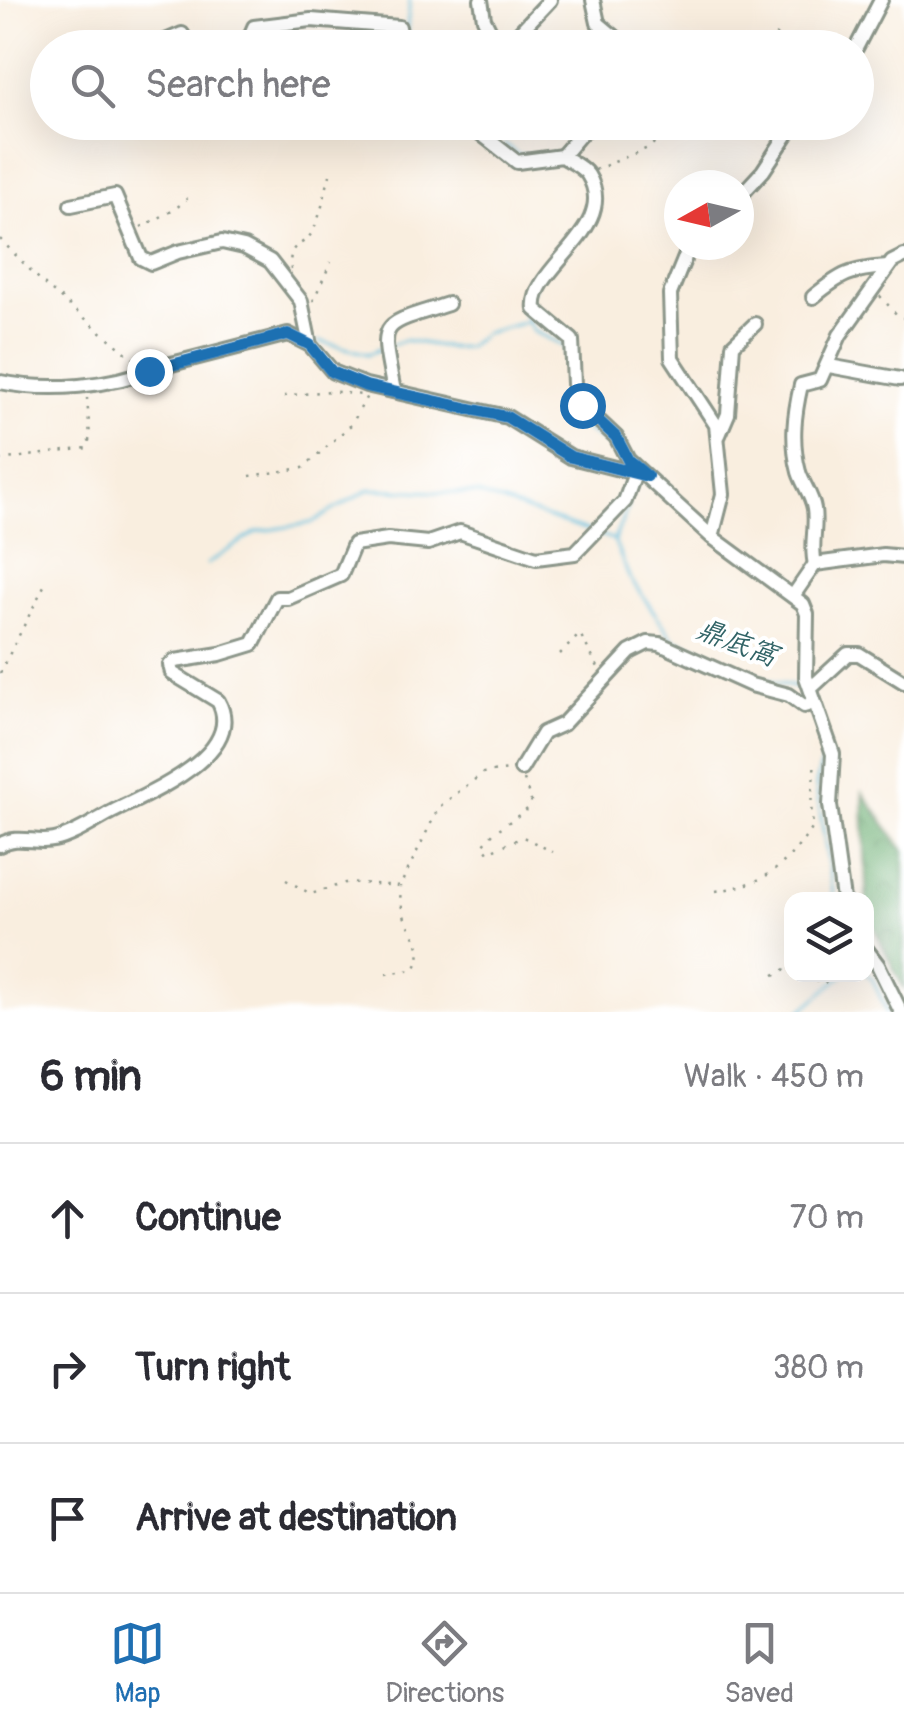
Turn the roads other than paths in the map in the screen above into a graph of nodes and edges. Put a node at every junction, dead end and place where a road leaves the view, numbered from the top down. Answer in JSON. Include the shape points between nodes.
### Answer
{"nodes":[{"id":1,"x":481,"y":0,"type":"edge"},
{"id":2,"x":550,"y":0,"type":"edge"},
{"id":3,"x":593,"y":0,"type":"edge"},
{"id":4,"x":882,"y":0,"type":"edge"},
{"id":5,"x":253,"y":30,"type":"edge"},
{"id":6,"x":400,"y":30,"type":"edge"},
{"id":7,"x":489,"y":30,"type":"edge"},
{"id":8,"x":523,"y":30,"type":"edge"},
{"id":9,"x":606,"y":30,"type":"edge"},
{"id":10,"x":866,"y":30,"type":"edge"},
{"id":11,"x":489,"y":140,"type":"edge"},
{"id":12,"x":576,"y":140,"type":"edge"},
{"id":13,"x":783,"y":140,"type":"edge"},
{"id":14,"x":562,"y":156,"type":"junction"},
{"id":15,"x":754,"y":181,"type":"edge"},
{"id":16,"x":72,"y":206,"type":"dead end"},
{"id":17,"x":904,"y":256,"type":"edge"},
{"id":18,"x":684,"y":260,"type":"edge"},
{"id":19,"x":888,"y":267,"type":"junction"},
{"id":20,"x":813,"y":297,"type":"dead end"},
{"id":21,"x":448,"y":304,"type":"dead end"},
{"id":22,"x":755,"y":324,"type":"dead end"},
{"id":23,"x":310,"y":345,"type":"junction"},
{"id":24,"x":829,"y":366,"type":"junction"},
{"id":25,"x":900,"y":379,"type":"dead end"},
{"id":26,"x":0,"y":382,"type":"edge"},
{"id":27,"x":394,"y":391,"type":"junction"},
{"id":28,"x":718,"y":438,"type":"junction"},
{"id":29,"x":641,"y":475,"type":"junction"},
{"id":30,"x":716,"y":540,"type":"junction"},
{"id":31,"x":904,"y":557,"type":"edge"},
{"id":32,"x":815,"y":564,"type":"junction"},
{"id":33,"x":793,"y":596,"type":"junction"},
{"id":34,"x":901,"y":676,"type":"edge"},
{"id":35,"x":811,"y":688,"type":"junction"},
{"id":36,"x":814,"y":703,"type":"junction"},
{"id":37,"x":521,"y":769,"type":"road end"},
{"id":38,"x":0,"y":845,"type":"edge"},
{"id":39,"x":842,"y":892,"type":"edge"},
{"id":40,"x":874,"y":960,"type":"edge"},
{"id":41,"x":901,"y":1012,"type":"edge"}],
"edges":[{"from":1,"to":7,"type":"street"},
{"from":2,"to":8,"type":"street"},
{"from":3,"to":9,"type":"street"},
{"from":4,"to":10,"type":"street"},
{"from":5,"to":6,"type":"street","via":[[311,20]]},
{"from":11,"to":14,"type":"street","via":[[517,162]]},
{"from":12,"to":14,"type":"street"},
{"from":13,"to":15,"type":"street"},
{"from":14,"to":29,"type":"street","via":[[587,173],[595,196],[585,230],[538,286],[534,304],[572,340],[582,405],[616,437]]},
{"from":16,"to":23,"type":"street","via":[[115,196],[141,258],[151,263],[222,242],[270,261],[302,308]]},
{"from":17,"to":19,"type":"street"},
{"from":18,"to":28,"type":"street","via":[[670,294],[672,358]]},
{"from":19,"to":20,"type":"street","via":[[840,275]]},
{"from":19,"to":24,"type":"street","via":[[840,335]]},
{"from":21,"to":27,"type":"street","via":[[387,329]]},
{"from":22,"to":28,"type":"street","via":[[733,345],[728,414]]},
{"from":23,"to":26,"type":"street","via":[[288,334],[136,376],[27,387]]},
{"from":23,"to":27,"type":"street","via":[[332,372],[369,391]]},
{"from":24,"to":25,"type":"street"},
{"from":24,"to":32,"type":"street","via":[[820,380],[801,385],[792,422],[814,511]]},
{"from":27,"to":29,"type":"street","via":[[507,417],[571,457]]},
{"from":28,"to":30,"type":"street","via":[[722,494]]},
{"from":29,"to":30,"type":"street"},
{"from":29,"to":38,"type":"street","via":[[575,553],[536,558],[460,532],[428,543],[354,544],[340,575],[277,598],[253,644],[170,665],[172,673],[218,701],[224,717],[211,750],[178,779],[58,839]]},
{"from":30,"to":33,"type":"street"},
{"from":31,"to":32,"type":"street"},
{"from":32,"to":33,"type":"street"},
{"from":33,"to":35,"type":"street","via":[[807,614]]},
{"from":34,"to":35,"type":"street","via":[[848,654]]},
{"from":35,"to":36,"type":"street"},
{"from":36,"to":37,"type":"street","via":[[804,706],[790,695],[648,644],[630,652],[563,724],[542,733]]},
{"from":36,"to":39,"type":"street","via":[[833,754],[830,806]]},
{"from":40,"to":41,"type":"street"}]}
